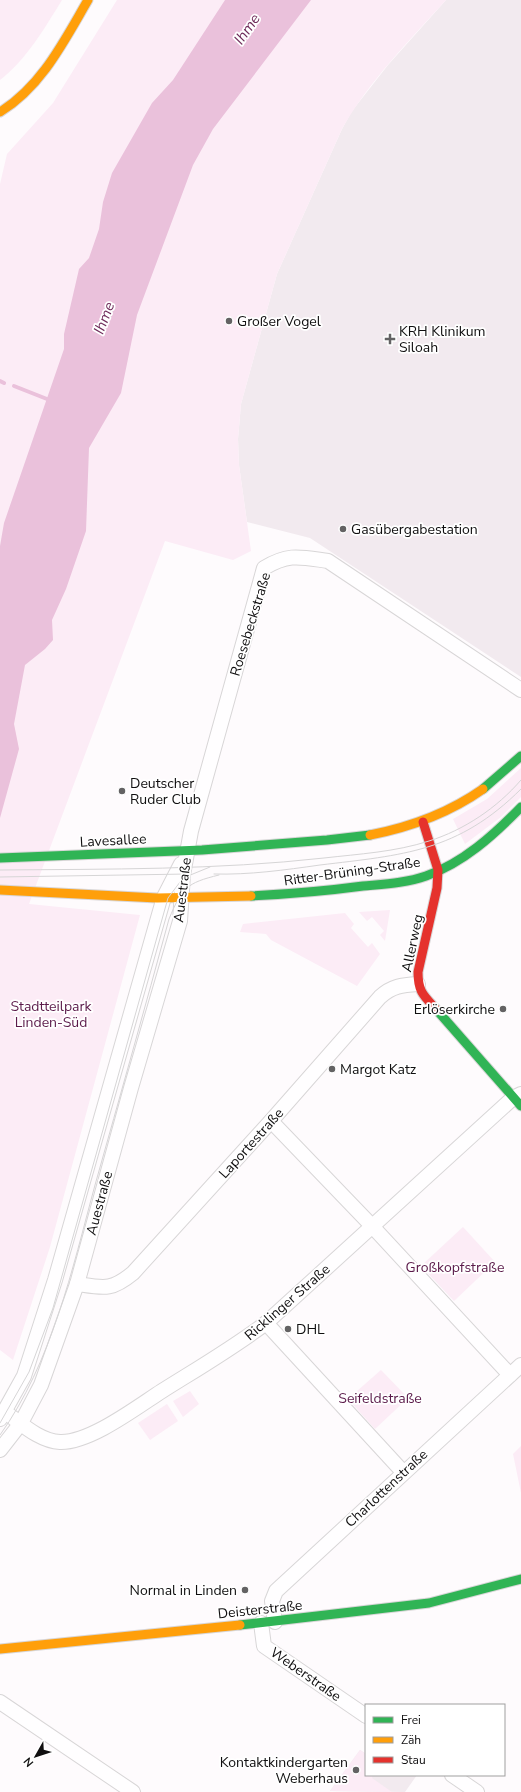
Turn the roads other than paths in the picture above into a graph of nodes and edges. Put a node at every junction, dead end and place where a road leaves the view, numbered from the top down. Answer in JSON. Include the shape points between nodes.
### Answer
{"nodes":[{"id":1,"x":88,"y":0,"type":"edge"},
{"id":2,"x":0,"y":112,"type":"edge"},
{"id":3,"x":521,"y":690,"type":"edge"},
{"id":4,"x":521,"y":756,"type":"edge"},
{"id":5,"x":521,"y":807,"type":"edge"},
{"id":6,"x":423,"y":822,"type":"junction"},
{"id":7,"x":186,"y":851,"type":"junction"},
{"id":8,"x":0,"y":858,"type":"edge"},
{"id":9,"x":438,"y":870,"type":"junction"},
{"id":10,"x":0,"y":890,"type":"edge"},
{"id":11,"x":164,"y":897,"type":"junction"},
{"id":12,"x":182,"y":898,"type":"junction"},
{"id":13,"x":418,"y":984,"type":"junction"},
{"id":14,"x":518,"y":1099,"type":"edge"},
{"id":15,"x":271,"y":1121,"type":"junction"},
{"id":16,"x":372,"y":1226,"type":"junction"},
{"id":17,"x":77,"y":1284,"type":"junction"},
{"id":18,"x":266,"y":1323,"type":"junction"},
{"id":19,"x":521,"y":1365,"type":"edge"},
{"id":20,"x":510,"y":1375,"type":"junction"},
{"id":21,"x":2,"y":1415,"type":"edge"},
{"id":22,"x":21,"y":1424,"type":"junction"},
{"id":23,"x":0,"y":1450,"type":"edge"},
{"id":24,"x":403,"y":1472,"type":"junction"},
{"id":25,"x":521,"y":1579,"type":"edge"},
{"id":26,"x":268,"y":1622,"type":"junction"},
{"id":27,"x":0,"y":1649,"type":"edge"},
{"id":28,"x":0,"y":1702,"type":"edge"},
{"id":29,"x":365,"y":1715,"type":"edge"},
{"id":30,"x":453,"y":1776,"type":"edge"},
{"id":31,"x":133,"y":1792,"type":"edge"},
{"id":32,"x":477,"y":1792,"type":"edge"}],
"edges":[{"from":1,"to":2,"type":"main road","via":[[42,74],[21,96]]},
{"from":3,"to":7,"type":"street","name":"Roesebeckstraße","via":[[328,562],[296,556],[278,560],[264,568]]},
{"from":4,"to":6,"type":"main road","via":[[483,789],[442,814]]},
{"from":5,"to":9,"type":"main road","name":"Ritter-Brüning-Straße","via":[[487,838]]},
{"from":6,"to":7,"type":"main road","via":[[403,828],[336,839]]},
{"from":6,"to":9,"type":"main road","name":"Allerweg"},
{"from":7,"to":8,"type":"main road","name":"Lavesallee"},
{"from":7,"to":11,"type":"street","name":"Auestraße"},
{"from":7,"to":12,"type":"street","name":"Auestraße"},
{"from":9,"to":12,"type":"main road","name":"Ritter-Brüning-Straße","via":[[405,880],[336,890],[230,898]]},
{"from":9,"to":13,"type":"main road","name":"Allerweg","via":[[438,888],[418,972]]},
{"from":10,"to":11,"type":"main road","via":[[33,889]]},
{"from":11,"to":12,"type":"main road","name":"Ritter-Brüning-Straße"},
{"from":11,"to":21,"type":"street","name":"Auestraße","via":[[55,1280],[24,1376]]},
{"from":12,"to":17,"type":"street","name":"Auestraße","via":[[180,921],[130,1088]]},
{"from":13,"to":14,"type":"main road","name":"Allerweg","via":[[426,1000]]},
{"from":13,"to":15,"type":"street","name":"Laportestraße","via":[[396,986],[384,993]]},
{"from":14,"to":16,"type":"street","name":"Ricklinger Straße"},
{"from":15,"to":16,"type":"street"},
{"from":15,"to":17,"type":"street","name":"Laportestraße","via":[[133,1273],[119,1284],[104,1288]]},
{"from":16,"to":18,"type":"street","name":"Ricklinger Straße"},
{"from":16,"to":20,"type":"street"},
{"from":17,"to":22,"type":"street","name":"Auestraße","via":[[41,1385]]},
{"from":18,"to":22,"type":"street","name":"Ricklinger Straße","via":[[241,1342],[107,1426],[81,1438],[68,1441],[51,1440]]},
{"from":18,"to":24,"type":"street"},
{"from":19,"to":20,"type":"street","name":"Charlottenstraße"},
{"from":20,"to":24,"type":"street","name":"Charlottenstraße"},
{"from":21,"to":22,"type":"street","name":"Ricklinger Straße"},
{"from":22,"to":23,"type":"street"},
{"from":24,"to":26,"type":"street","name":"Charlottenstraße","via":[[276,1591]]},
{"from":25,"to":26,"type":"main road","name":"Deisterstraße","via":[[429,1603]]},
{"from":26,"to":27,"type":"main road","name":"Deisterstraße"},
{"from":26,"to":29,"type":"street","name":"Weberstraße","via":[[264,1646]]},
{"from":28,"to":31,"type":"street"},
{"from":30,"to":32,"type":"street"}]}
